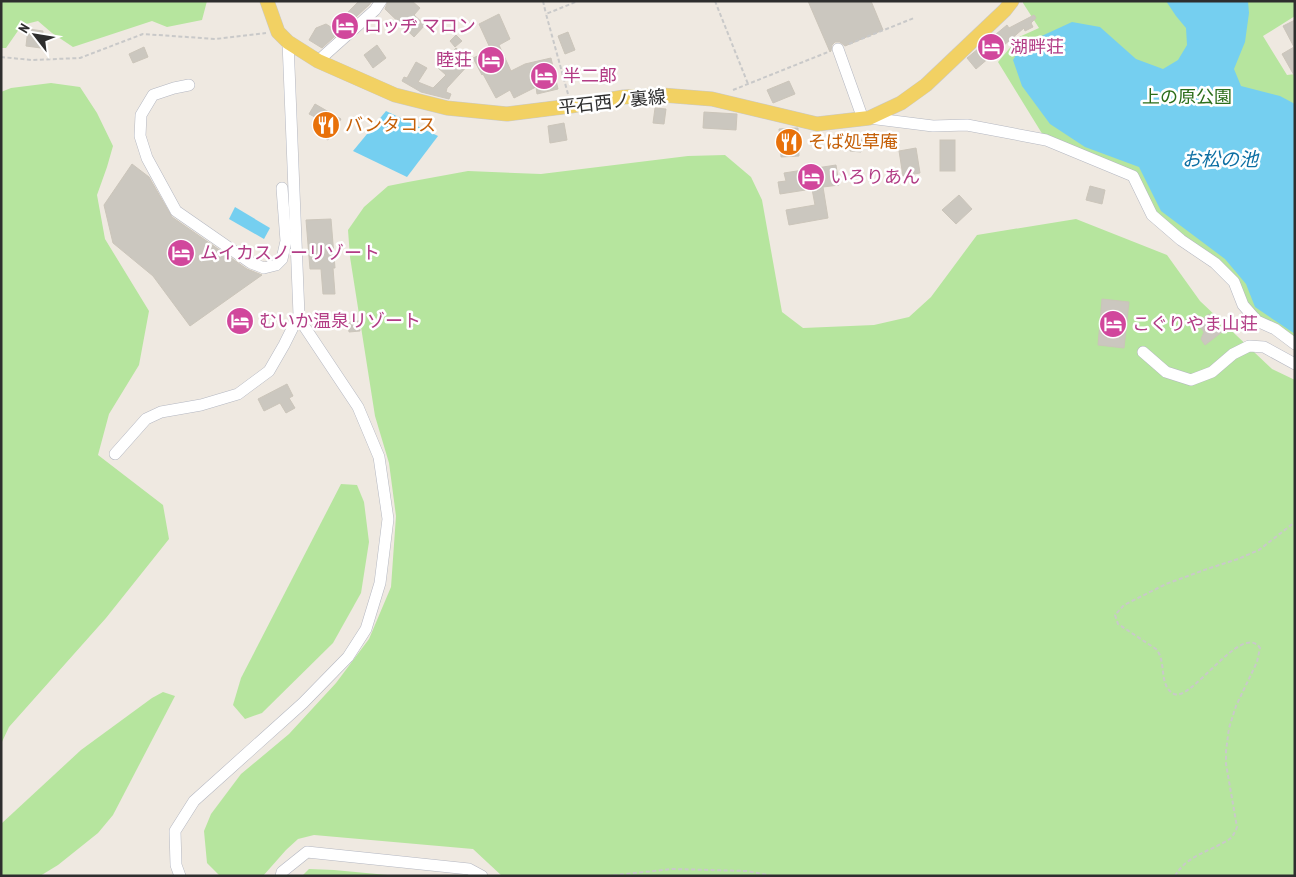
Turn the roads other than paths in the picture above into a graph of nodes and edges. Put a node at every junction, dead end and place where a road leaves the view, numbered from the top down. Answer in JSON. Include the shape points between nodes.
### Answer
{"nodes":[{"id":1,"x":268,"y":1,"type":"edge"},
{"id":2,"x":381,"y":1,"type":"edge"},
{"id":3,"x":1006,"y":4,"type":"edge"},
{"id":4,"x":288,"y":42,"type":"junction"},
{"id":5,"x":838,"y":49,"type":"road end"},
{"id":6,"x":318,"y":61,"type":"junction"},
{"id":7,"x":190,"y":85,"type":"dead end"},
{"id":8,"x":866,"y":118,"type":"junction"},
{"id":9,"x":282,"y":188,"type":"dead end"},
{"id":10,"x":300,"y":315,"type":"junction"},
{"id":11,"x":1295,"y":344,"type":"edge"},
{"id":12,"x":1143,"y":352,"type":"dead end"},
{"id":13,"x":1295,"y":364,"type":"edge"},
{"id":14,"x":115,"y":454,"type":"dead end"},
{"id":15,"x":180,"y":876,"type":"edge"},
{"id":16,"x":281,"y":876,"type":"edge"},
{"id":17,"x":482,"y":876,"type":"edge"}],
"edges":[{"from":1,"to":4,"type":"main road","name":"平石西ノ裏線","via":[[278,32]]},
{"from":2,"to":6,"type":"street"},
{"from":3,"to":8,"type":"main road","name":"平石西ノ裏線","via":[[926,84],[901,103]]},
{"from":4,"to":6,"type":"main road","name":"平石西ノ裏線"},
{"from":4,"to":10,"type":"street"},
{"from":5,"to":8,"type":"street"},
{"from":6,"to":8,"type":"main road","name":"平石西ノ裏線","via":[[395,95],[447,108],[507,114],[624,97],[662,95],[712,99],[817,124]]},
{"from":7,"to":9,"type":"street","via":[[153,95],[141,115],[140,136],[147,158],[176,211],[251,263],[264,268],[276,265],[282,259],[286,241]]},
{"from":8,"to":11,"type":"street","via":[[933,126],[967,125],[1046,140],[1133,176],[1152,215],[1215,263],[1234,282],[1243,305],[1257,321]]},
{"from":10,"to":14,"type":"street","via":[[269,371],[238,394],[161,412],[146,419]]},
{"from":10,"to":15,"type":"street","via":[[358,407],[379,457],[388,520],[380,583],[366,629],[348,657],[303,703],[194,801],[174,831],[176,865]]},
{"from":12,"to":13,"type":"street","via":[[1166,372],[1191,380],[1212,372],[1233,354],[1249,346],[1264,347]]},
{"from":16,"to":17,"type":"street","via":[[307,852],[469,869]]}]}
